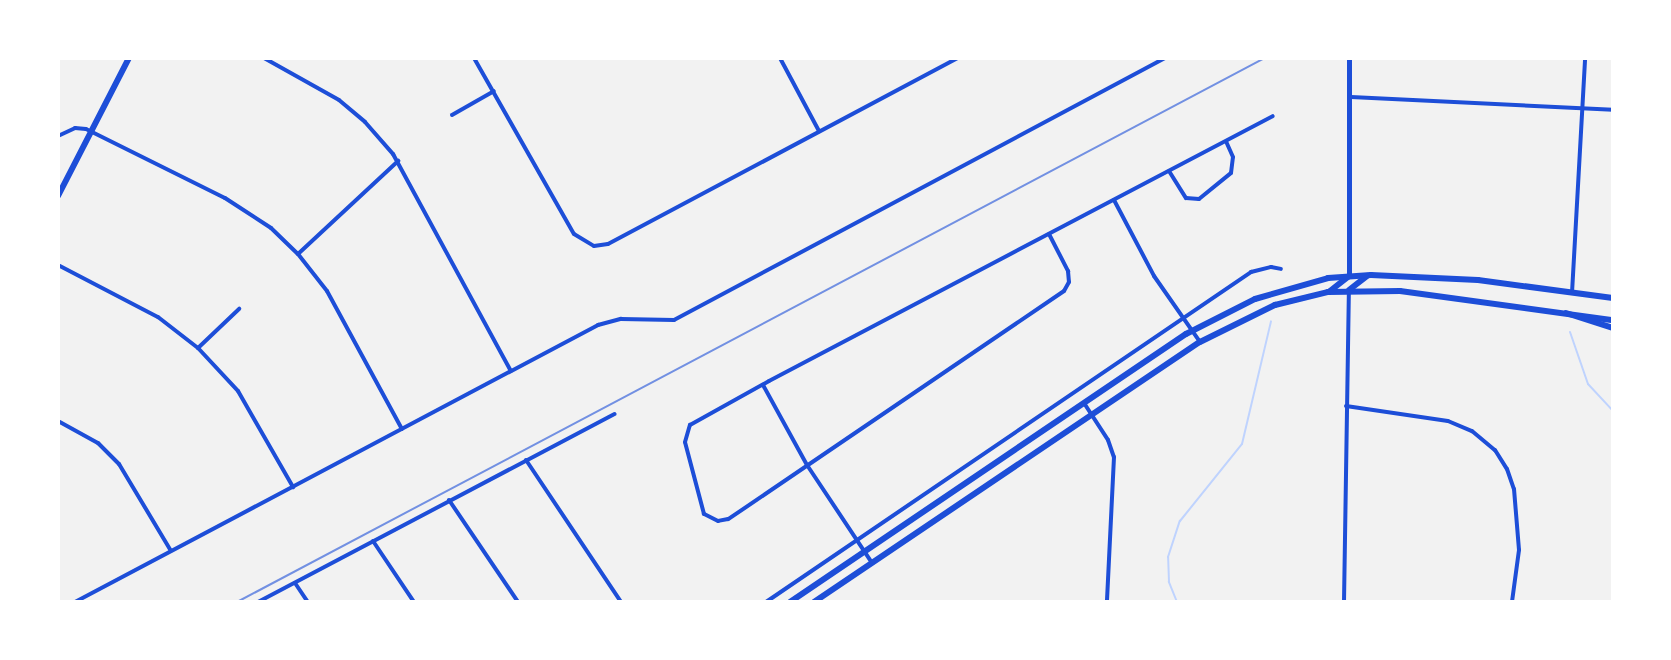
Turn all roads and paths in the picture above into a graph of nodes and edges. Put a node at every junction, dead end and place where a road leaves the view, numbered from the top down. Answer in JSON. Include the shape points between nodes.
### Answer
{"nodes":[{"id":1,"x":129,"y":58,"type":"edge"},
{"id":2,"x":264,"y":58,"type":"edge"},
{"id":3,"x":474,"y":58,"type":"edge"},
{"id":4,"x":780,"y":58,"type":"edge"},
{"id":5,"x":958,"y":58,"type":"edge"},
{"id":6,"x":1165,"y":58,"type":"edge"},
{"id":7,"x":1349,"y":58,"type":"edge"},
{"id":8,"x":1585,"y":58,"type":"edge"},
{"id":9,"x":494,"y":91,"type":"junction"},
{"id":10,"x":1351,"y":97,"type":"junction"},
{"id":11,"x":1582,"y":108,"type":"junction"},
{"id":12,"x":1613,"y":110,"type":"edge"},
{"id":13,"x":452,"y":115,"type":"dead end"},
{"id":14,"x":1273,"y":116,"type":"dead end"},
{"id":15,"x":819,"y":131,"type":"junction"},
{"id":16,"x":91,"y":132,"type":"junction"},
{"id":17,"x":58,"y":136,"type":"edge"},
{"id":18,"x":1225,"y":141,"type":"junction"},
{"id":19,"x":398,"y":161,"type":"junction"},
{"id":20,"x":1169,"y":171,"type":"junction"},
{"id":21,"x":58,"y":196,"type":"edge"},
{"id":22,"x":1114,"y":200,"type":"junction"},
{"id":23,"x":1049,"y":234,"type":"junction"},
{"id":24,"x":298,"y":254,"type":"junction"},
{"id":25,"x":58,"y":265,"type":"edge"},
{"id":26,"x":1281,"y":269,"type":"dead end"},
{"id":27,"x":1371,"y":275,"type":"junction"},
{"id":28,"x":1349,"y":276,"type":"junction"},
{"id":29,"x":1328,"y":278,"type":"junction"},
{"id":30,"x":1342,"y":284,"type":"junction"},
{"id":31,"x":1355,"y":284,"type":"junction"},
{"id":32,"x":1349,"y":290,"type":"junction"},
{"id":33,"x":1372,"y":290,"type":"junction"},
{"id":34,"x":1328,"y":292,"type":"junction"},
{"id":35,"x":1572,"y":293,"type":"junction"},
{"id":36,"x":1613,"y":298,"type":"edge"},
{"id":37,"x":239,"y":309,"type":"dead end"},
{"id":38,"x":1566,"y":313,"type":"junction"},
{"id":39,"x":1184,"y":317,"type":"junction"},
{"id":40,"x":1613,"y":320,"type":"edge"},
{"id":41,"x":1613,"y":328,"type":"edge"},
{"id":42,"x":1193,"y":330,"type":"junction"},
{"id":43,"x":1200,"y":342,"type":"junction"},
{"id":44,"x":198,"y":348,"type":"junction"},
{"id":45,"x":511,"y":371,"type":"junction"},
{"id":46,"x":763,"y":385,"type":"junction"},
{"id":47,"x":1084,"y":403,"type":"junction"},
{"id":48,"x":1346,"y":406,"type":"junction"},
{"id":49,"x":614,"y":414,"type":"dead end"},
{"id":50,"x":1092,"y":415,"type":"junction"},
{"id":51,"x":58,"y":421,"type":"edge"},
{"id":52,"x":402,"y":429,"type":"junction"},
{"id":53,"x":526,"y":460,"type":"junction"},
{"id":54,"x":807,"y":465,"type":"junction"},
{"id":55,"x":293,"y":487,"type":"junction"},
{"id":56,"x":449,"y":500,"type":"junction"},
{"id":57,"x":856,"y":540,"type":"junction"},
{"id":58,"x":373,"y":541,"type":"junction"},
{"id":59,"x":171,"y":551,"type":"junction"},
{"id":60,"x":864,"y":552,"type":"junction"},
{"id":61,"x":872,"y":563,"type":"junction"},
{"id":62,"x":295,"y":583,"type":"junction"},
{"id":63,"x":75,"y":602,"type":"edge"},
{"id":64,"x":258,"y":602,"type":"edge"},
{"id":65,"x":308,"y":602,"type":"edge"},
{"id":66,"x":414,"y":602,"type":"edge"},
{"id":67,"x":518,"y":602,"type":"edge"},
{"id":68,"x":621,"y":602,"type":"edge"},
{"id":69,"x":766,"y":602,"type":"edge"},
{"id":70,"x":790,"y":602,"type":"edge"},
{"id":71,"x":814,"y":602,"type":"edge"},
{"id":72,"x":1107,"y":602,"type":"edge"},
{"id":73,"x":1344,"y":602,"type":"edge"},
{"id":74,"x":1512,"y":602,"type":"edge"}],
"edges":[{"from":1,"to":16,"type":"main road"},
{"from":2,"to":19,"type":"street","via":[[339,100]]},
{"from":3,"to":9,"type":"street"},
{"from":4,"to":15,"type":"street"},
{"from":5,"to":15,"type":"street"},
{"from":6,"to":45,"type":"street","via":[[674,320],[608,321]]},
{"from":7,"to":10,"type":"street"},
{"from":8,"to":11,"type":"street"},
{"from":9,"to":13,"type":"street"},
{"from":9,"to":15,"type":"street","via":[[574,234],[594,246],[619,238]]},
{"from":10,"to":11,"type":"street"},
{"from":10,"to":28,"type":"street"},
{"from":11,"to":12,"type":"street"},
{"from":11,"to":35,"type":"street"},
{"from":14,"to":18,"type":"street"},
{"from":16,"to":17,"type":"street","via":[[75,128]]},
{"from":16,"to":21,"type":"main road"},
{"from":16,"to":24,"type":"street","via":[[243,209]]},
{"from":18,"to":20,"type":"street"},
{"from":18,"to":20,"type":"street","via":[[1234,163],[1231,173],[1199,199],[1186,198]]},
{"from":19,"to":24,"type":"street"},
{"from":19,"to":45,"type":"street"},
{"from":20,"to":22,"type":"street"},
{"from":22,"to":23,"type":"street"},
{"from":22,"to":39,"type":"street","via":[[1154,276]]},
{"from":23,"to":46,"type":"street"},
{"from":23,"to":54,"type":"street","via":[[1068,271],[1064,291]]},
{"from":24,"to":52,"type":"street","via":[[332,300]]},
{"from":25,"to":44,"type":"street","via":[[158,317]]},
{"from":26,"to":39,"type":"street","via":[[1251,272]]},
{"from":27,"to":28,"type":"main road"},
{"from":27,"to":31,"type":"main road"},
{"from":27,"to":35,"type":"main road","via":[[1478,280]]},
{"from":28,"to":29,"type":"main road"},
{"from":28,"to":30,"type":"main road"},
{"from":28,"to":31,"type":"main road"},
{"from":29,"to":30,"type":"main road"},
{"from":29,"to":42,"type":"main road","via":[[1255,299]]},
{"from":30,"to":32,"type":"main road"},
{"from":30,"to":34,"type":"main road"},
{"from":31,"to":32,"type":"main road"},
{"from":31,"to":33,"type":"main road"},
{"from":32,"to":33,"type":"main road"},
{"from":32,"to":34,"type":"main road"},
{"from":32,"to":48,"type":"street"},
{"from":33,"to":38,"type":"main road"},
{"from":34,"to":43,"type":"main road","via":[[1275,305]]},
{"from":35,"to":36,"type":"main road"},
{"from":37,"to":44,"type":"street"},
{"from":38,"to":40,"type":"main road"},
{"from":38,"to":41,"type":"main road"},
{"from":39,"to":42,"type":"street"},
{"from":39,"to":57,"type":"street"},
{"from":42,"to":43,"type":"street"},
{"from":42,"to":47,"type":"main road"},
{"from":43,"to":50,"type":"main road"},
{"from":44,"to":55,"type":"street","via":[[238,391]]},
{"from":45,"to":52,"type":"street"},
{"from":46,"to":54,"type":"street"},
{"from":46,"to":54,"type":"street","via":[[690,425],[684,438],[704,514],[728,519]]},
{"from":47,"to":50,"type":"street"},
{"from":47,"to":60,"type":"main road"},
{"from":48,"to":73,"type":"street"},
{"from":48,"to":74,"type":"street","via":[[1448,421],[1472,431],[1495,450],[1514,489],[1519,550]]},
{"from":49,"to":53,"type":"street"},
{"from":50,"to":61,"type":"main road"},
{"from":50,"to":72,"type":"street","via":[[1114,457]]},
{"from":51,"to":59,"type":"street","via":[[98,443],[119,464]]},
{"from":52,"to":55,"type":"street"},
{"from":53,"to":56,"type":"street"},
{"from":53,"to":68,"type":"street"},
{"from":54,"to":57,"type":"street"},
{"from":55,"to":59,"type":"street"},
{"from":56,"to":58,"type":"street"},
{"from":56,"to":67,"type":"street"},
{"from":57,"to":60,"type":"street"},
{"from":57,"to":69,"type":"street"},
{"from":58,"to":62,"type":"street"},
{"from":58,"to":66,"type":"street"},
{"from":59,"to":63,"type":"street"},
{"from":60,"to":61,"type":"street"},
{"from":60,"to":70,"type":"main road"},
{"from":61,"to":71,"type":"main road"},
{"from":62,"to":64,"type":"street"},
{"from":62,"to":65,"type":"street"}]}
